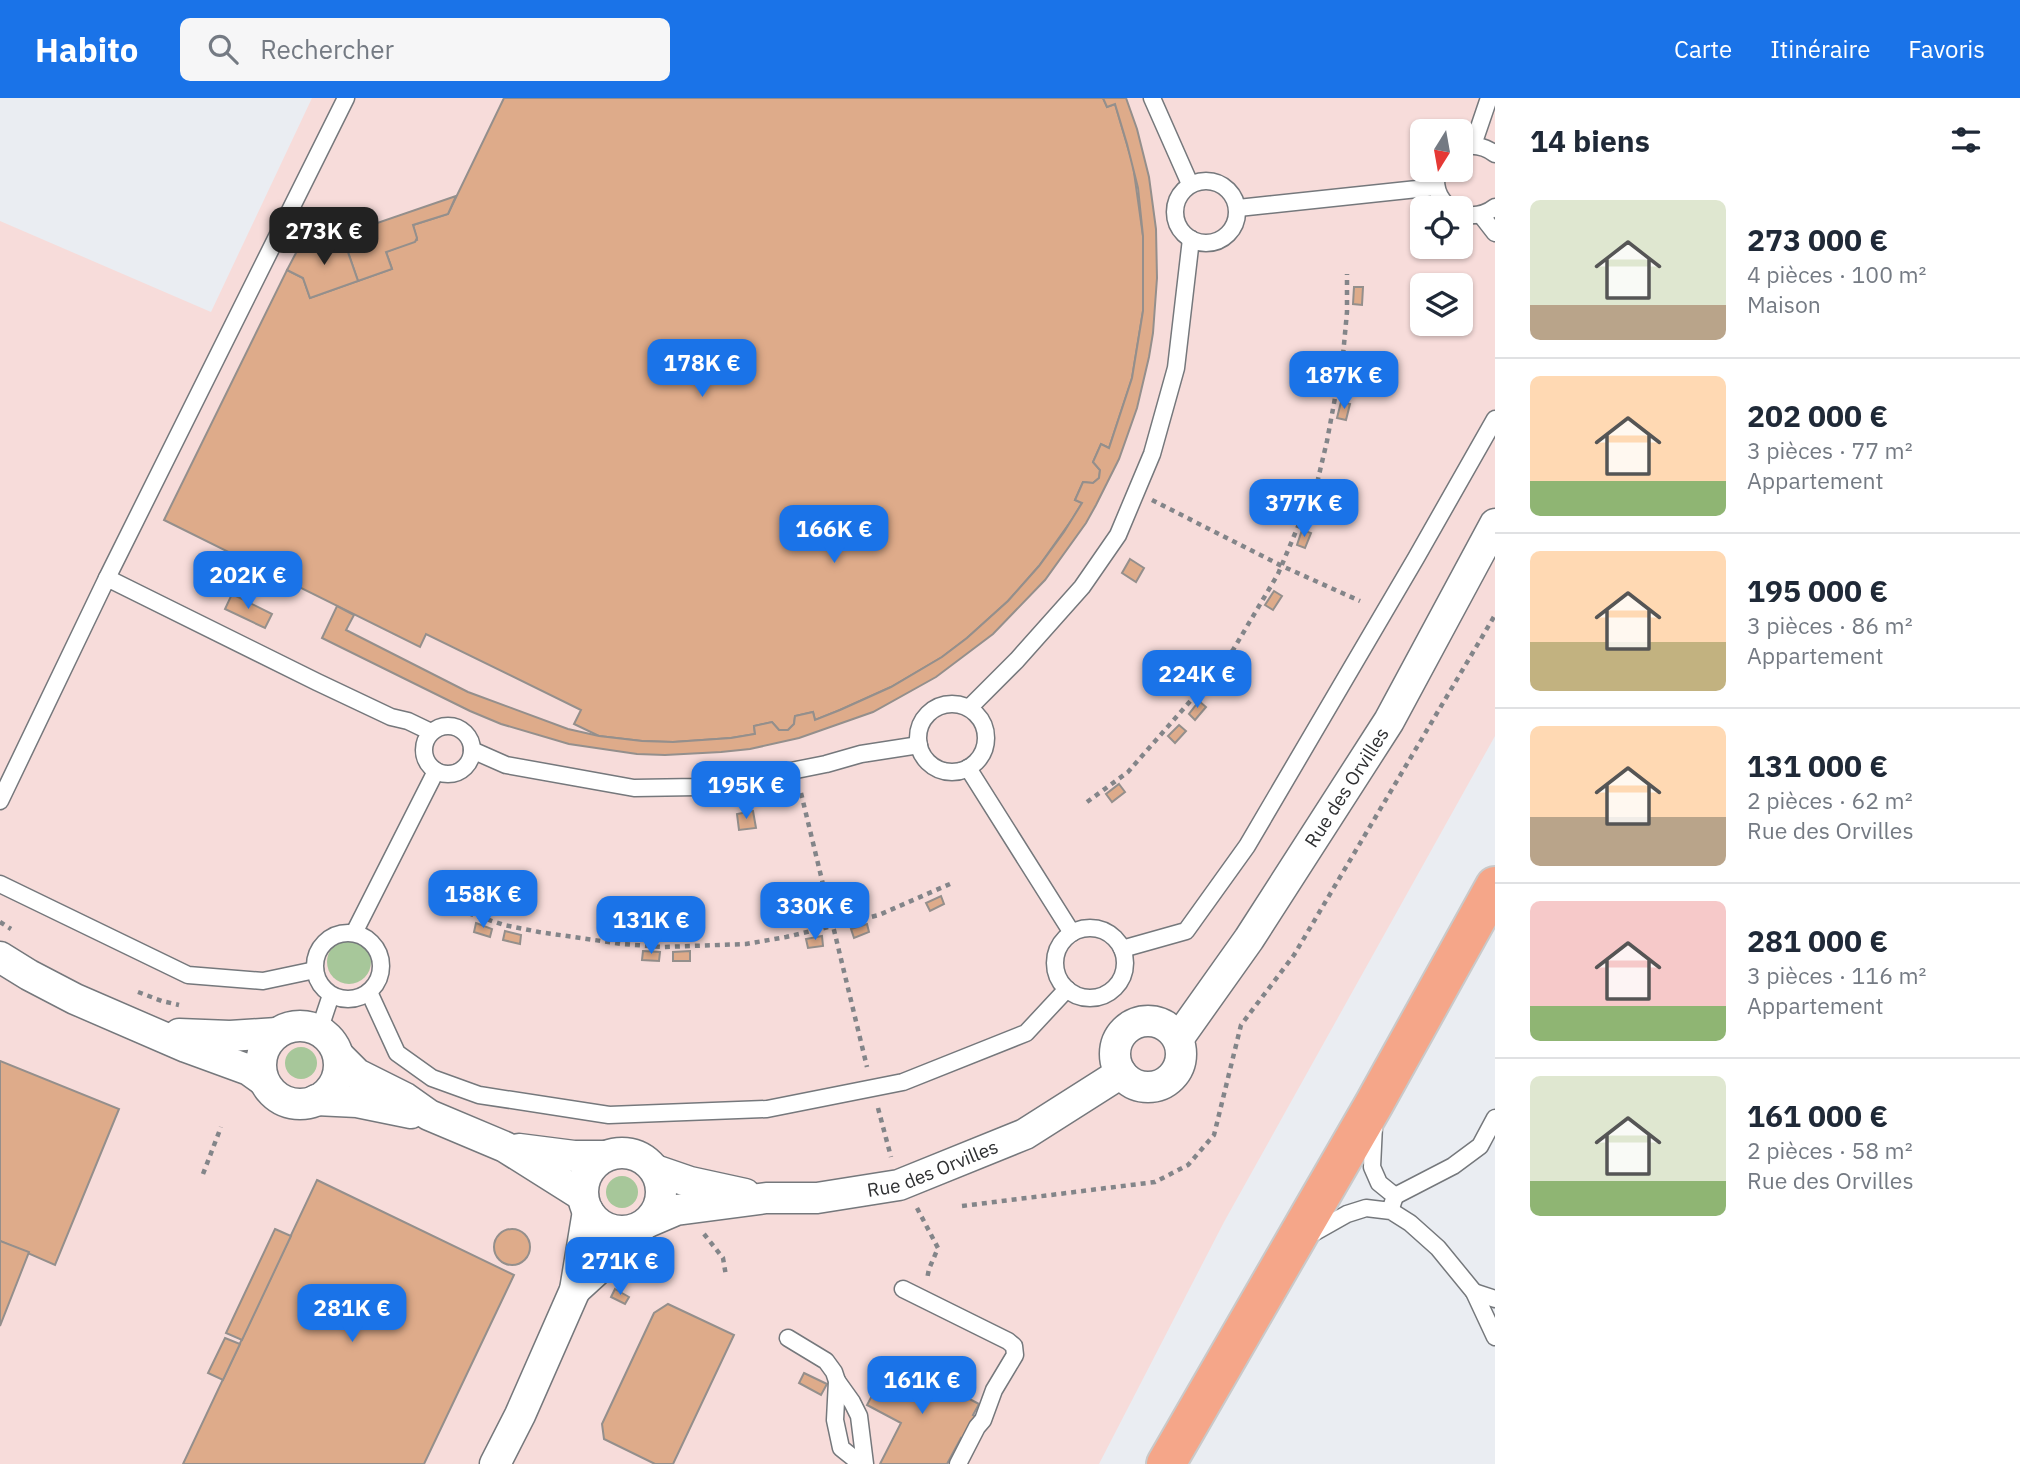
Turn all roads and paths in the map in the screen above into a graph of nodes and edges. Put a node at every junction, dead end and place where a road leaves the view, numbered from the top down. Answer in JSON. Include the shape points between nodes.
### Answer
{"nodes":[{"id":1,"x":346,"y":98,"type":"edge"},
{"id":2,"x":1152,"y":98,"type":"edge"},
{"id":3,"x":1489,"y":98,"type":"edge"},
{"id":4,"x":1474,"y":131,"type":"edge"},
{"id":5,"x":1474,"y":146,"type":"edge"},
{"id":6,"x":1495,"y":154,"type":"edge"},
{"id":7,"x":1437,"y":182,"type":"edge"},
{"id":8,"x":1190,"y":184,"type":"junction"},
{"id":9,"x":1436,"y":187,"type":"junction"},
{"id":10,"x":1439,"y":196,"type":"edge"},
{"id":11,"x":1238,"y":208,"type":"junction"},
{"id":12,"x":1488,"y":211,"type":"edge"},
{"id":13,"x":1495,"y":233,"type":"edge"},
{"id":14,"x":1191,"y":239,"type":"junction"},
{"id":15,"x":1347,"y":274,"type":"dead end"},
{"id":16,"x":1495,"y":419,"type":"edge"},
{"id":17,"x":1136,"y":492,"type":"junction"},
{"id":18,"x":1495,"y":524,"type":"edge"},
{"id":19,"x":1282,"y":566,"type":"junction"},
{"id":20,"x":107,"y":578,"type":"junction"},
{"id":21,"x":1360,"y":601,"type":"dead end"},
{"id":22,"x":1495,"y":615,"type":"edge"},
{"id":23,"x":969,"y":708,"type":"junction"},
{"id":24,"x":431,"y":732,"type":"junction"},
{"id":25,"x":919,"y":746,"type":"junction"},
{"id":26,"x":472,"y":750,"type":"junction"},
{"id":27,"x":968,"y":768,"type":"junction"},
{"id":28,"x":436,"y":771,"type":"junction"},
{"id":29,"x":801,"y":793,"type":"dead end"},
{"id":30,"x":0,"y":801,"type":"edge"},
{"id":31,"x":1087,"y":802,"type":"dead end"},
{"id":32,"x":0,"y":884,"type":"edge"},
{"id":33,"x":950,"y":884,"type":"dead end"},
{"id":34,"x":1495,"y":886,"type":"edge"},
{"id":35,"x":459,"y":910,"type":"dead end"},
{"id":36,"x":0,"y":922,"type":"edge"},
{"id":37,"x":833,"y":926,"type":"junction"},
{"id":38,"x":354,"y":933,"type":"junction"},
{"id":39,"x":1072,"y":933,"type":"junction"},
{"id":40,"x":6,"y":943,"type":"edge"},
{"id":41,"x":1122,"y":949,"type":"junction"},
{"id":42,"x":315,"y":970,"type":"junction"},
{"id":43,"x":130,"y":989,"type":"dead end"},
{"id":44,"x":1067,"y":989,"type":"junction"},
{"id":45,"x":369,"y":992,"type":"junction"},
{"id":46,"x":331,"y":995,"type":"junction"},
{"id":47,"x":186,"y":1006,"type":"dead end"},
{"id":48,"x":320,"y":1031,"type":"junction"},
{"id":49,"x":154,"y":1032,"type":"junction"},
{"id":50,"x":277,"y":1033,"type":"junction"},
{"id":51,"x":1178,"y":1039,"type":"junction"},
{"id":52,"x":339,"y":1056,"type":"junction"},
{"id":53,"x":867,"y":1072,"type":"dead end"},
{"id":54,"x":1121,"y":1073,"type":"junction"},
{"id":55,"x":263,"y":1080,"type":"junction"},
{"id":56,"x":316,"y":1100,"type":"junction"},
{"id":57,"x":876,"y":1103,"type":"dead end"},
{"id":58,"x":1374,"y":1104,"type":"junction"},
{"id":59,"x":429,"y":1115,"type":"junction"},
{"id":60,"x":1495,"y":1118,"type":"edge"},
{"id":61,"x":221,"y":1127,"type":"dead end"},
{"id":62,"x":505,"y":1147,"type":"junction"},
{"id":63,"x":606,"y":1156,"type":"junction"},
{"id":64,"x":895,"y":1168,"type":"dead end"},
{"id":65,"x":655,"y":1170,"type":"junction"},
{"id":66,"x":203,"y":1174,"type":"dead end"},
{"id":67,"x":766,"y":1199,"type":"junction"},
{"id":68,"x":586,"y":1203,"type":"junction"},
{"id":69,"x":1393,"y":1203,"type":"junction"},
{"id":70,"x":962,"y":1206,"type":"dead end"},
{"id":71,"x":917,"y":1207,"type":"dead end"},
{"id":72,"x":639,"y":1226,"type":"junction"},
{"id":73,"x":701,"y":1230,"type":"dead end"},
{"id":74,"x":1294,"y":1244,"type":"junction"},
{"id":75,"x":929,"y":1269,"type":"dead end"},
{"id":76,"x":726,"y":1276,"type":"dead end"},
{"id":77,"x":903,"y":1289,"type":"dead end"},
{"id":78,"x":575,"y":1290,"type":"junction"},
{"id":79,"x":1474,"y":1292,"type":"junction"},
{"id":80,"x":1495,"y":1299,"type":"edge"},
{"id":81,"x":1495,"y":1337,"type":"edge"},
{"id":82,"x":788,"y":1338,"type":"dead end"},
{"id":83,"x":837,"y":1381,"type":"junction"},
{"id":84,"x":495,"y":1464,"type":"edge"},
{"id":85,"x":863,"y":1464,"type":"edge"},
{"id":86,"x":958,"y":1464,"type":"edge"},
{"id":87,"x":1166,"y":1464,"type":"edge"}],
"edges":[{"from":1,"to":20,"type":"lane"},
{"from":2,"to":8,"type":"lane"},
{"from":3,"to":4,"type":"lane"},
{"from":5,"to":6,"type":"lane"},
{"from":7,"to":9,"type":"lane"},
{"from":8,"to":11,"type":"lane","via":[[1220,183]]},
{"from":8,"to":14,"type":"lane","via":[[1178,198],[1175,217]]},
{"from":9,"to":10,"type":"lane"},
{"from":9,"to":11,"type":"lane"},
{"from":11,"to":14,"type":"lane","via":[[1227,235],[1210,243]]},
{"from":12,"to":13,"type":"lane"},
{"from":14,"to":17,"type":"lane","via":[[1176,368],[1152,454]]},
{"from":15,"to":19,"type":"path","via":[[1343,355],[1327,440],[1318,479]]},
{"from":16,"to":41,"type":"lane","via":[[1247,846],[1186,931]]},
{"from":17,"to":19,"type":"path"},
{"from":17,"to":23,"type":"lane","via":[[1118,535],[1082,587]]},
{"from":18,"to":51,"type":"street","name":"Rue des Orvilles","via":[[1389,721],[1250,939]]},
{"from":19,"to":21,"type":"path"},
{"from":19,"to":31,"type":"path","via":[[1233,650],[1207,682],[1128,772]]},
{"from":20,"to":24,"type":"lane","via":[[317,682]]},
{"from":20,"to":30,"type":"lane"},
{"from":22,"to":70,"type":"path","via":[[1294,955],[1241,1025],[1214,1135],[1188,1165],[1155,1182]]},
{"from":23,"to":25,"type":"lane","via":[[958,704],[936,707],[921,723]]},
{"from":23,"to":27,"type":"lane","via":[[983,723],[986,744],[983,754]]},
{"from":24,"to":26,"type":"lane","via":[[445,726],[461,730]]},
{"from":24,"to":28,"type":"lane","via":[[424,753]]},
{"from":25,"to":26,"type":"lane","via":[[698,787],[634,788],[506,765]]},
{"from":25,"to":27,"type":"lane","via":[[938,769]]},
{"from":26,"to":28,"type":"lane","via":[[460,771]]},
{"from":27,"to":39,"type":"lane"},
{"from":28,"to":38,"type":"lane"},
{"from":29,"to":37,"type":"path"},
{"from":32,"to":42,"type":"lane","via":[[188,975],[263,981]]},
{"from":33,"to":37,"type":"path","via":[[879,915]]},
{"from":34,"to":58,"type":"main road"},
{"from":35,"to":37,"type":"path","via":[[539,932],[663,947],[746,944]]},
{"from":36,"to":40,"type":"path"},
{"from":37,"to":53,"type":"path"},
{"from":38,"to":42,"type":"lane","via":[[325,942]]},
{"from":38,"to":45,"type":"lane","via":[[379,953],[380,975]]},
{"from":39,"to":41,"type":"lane","via":[[1083,929],[1106,932]]},
{"from":39,"to":44,"type":"lane","via":[[1055,960]]},
{"from":40,"to":49,"type":"street","via":[[29,975]]},
{"from":41,"to":44,"type":"lane","via":[[1125,970],[1107,994],[1086,998]]},
{"from":42,"to":46,"type":"lane","via":[[317,980]]},
{"from":43,"to":47,"type":"path"},
{"from":44,"to":45,"type":"lane","via":[[1026,1033],[903,1082],[767,1109],[608,1115],[479,1095],[432,1078],[397,1053]]},
{"from":45,"to":46,"type":"lane","via":[[351,1000]]},
{"from":46,"to":48,"type":"lane"},
{"from":48,"to":50,"type":"street","via":[[303,1025]]},
{"from":48,"to":52,"type":"street"},
{"from":49,"to":50,"type":"street","via":[[214,1036]]},
{"from":49,"to":55,"type":"street","via":[[249,1070]]},
{"from":50,"to":55,"type":"street","via":[[262,1053]]},
{"from":51,"to":54,"type":"street","via":[[1182,1049],[1177,1071],[1161,1085],[1139,1086]]},
{"from":51,"to":54,"type":"street","via":[[1172,1030],[1154,1021],[1133,1024],[1124,1031],[1115,1051]]},
{"from":52,"to":56,"type":"street","via":[[336,1080],[330,1091]]},
{"from":52,"to":59,"type":"street","via":[[357,1074]]},
{"from":54,"to":67,"type":"street","name":"Rue des Orvilles","via":[[1025,1134],[899,1185],[817,1198]]},
{"from":55,"to":56,"type":"street","via":[[281,1100],[294,1104]]},
{"from":56,"to":59,"type":"street"},
{"from":57,"to":64,"type":"path"},
{"from":58,"to":69,"type":"lane","via":[[1372,1167]]},
{"from":58,"to":74,"type":"main road"},
{"from":59,"to":62,"type":"street"},
{"from":60,"to":69,"type":"lane","via":[[1480,1146]]},
{"from":61,"to":66,"type":"path"},
{"from":62,"to":63,"type":"street"},
{"from":62,"to":68,"type":"street"},
{"from":63,"to":65,"type":"street","via":[[639,1156]]},
{"from":63,"to":68,"type":"street","via":[[591,1168],[583,1186]]},
{"from":65,"to":67,"type":"street","name":"Rue des Orvilles"},
{"from":65,"to":72,"type":"street","via":[[661,1203]]},
{"from":67,"to":72,"type":"street","name":"Rue des Orvilles","via":[[676,1210]]},
{"from":68,"to":72,"type":"street","via":[[601,1226],[621,1231]]},
{"from":68,"to":78,"type":"street"},
{"from":69,"to":74,"type":"lane","via":[[1347,1214]]},
{"from":69,"to":79,"type":"lane"},
{"from":71,"to":75,"type":"path","via":[[938,1248]]},
{"from":72,"to":78,"type":"street"},
{"from":73,"to":76,"type":"path","via":[[723,1258]]},
{"from":74,"to":87,"type":"main road"},
{"from":77,"to":86,"type":"lane","via":[[1014,1346],[1015,1355]]},
{"from":78,"to":84,"type":"street"},
{"from":79,"to":80,"type":"lane"},
{"from":79,"to":81,"type":"lane"},
{"from":82,"to":83,"type":"lane","via":[[826,1361]]},
{"from":83,"to":85,"type":"lane","via":[[859,1416]]},
{"from":83,"to":85,"type":"lane","via":[[835,1420],[841,1447]]}]}
